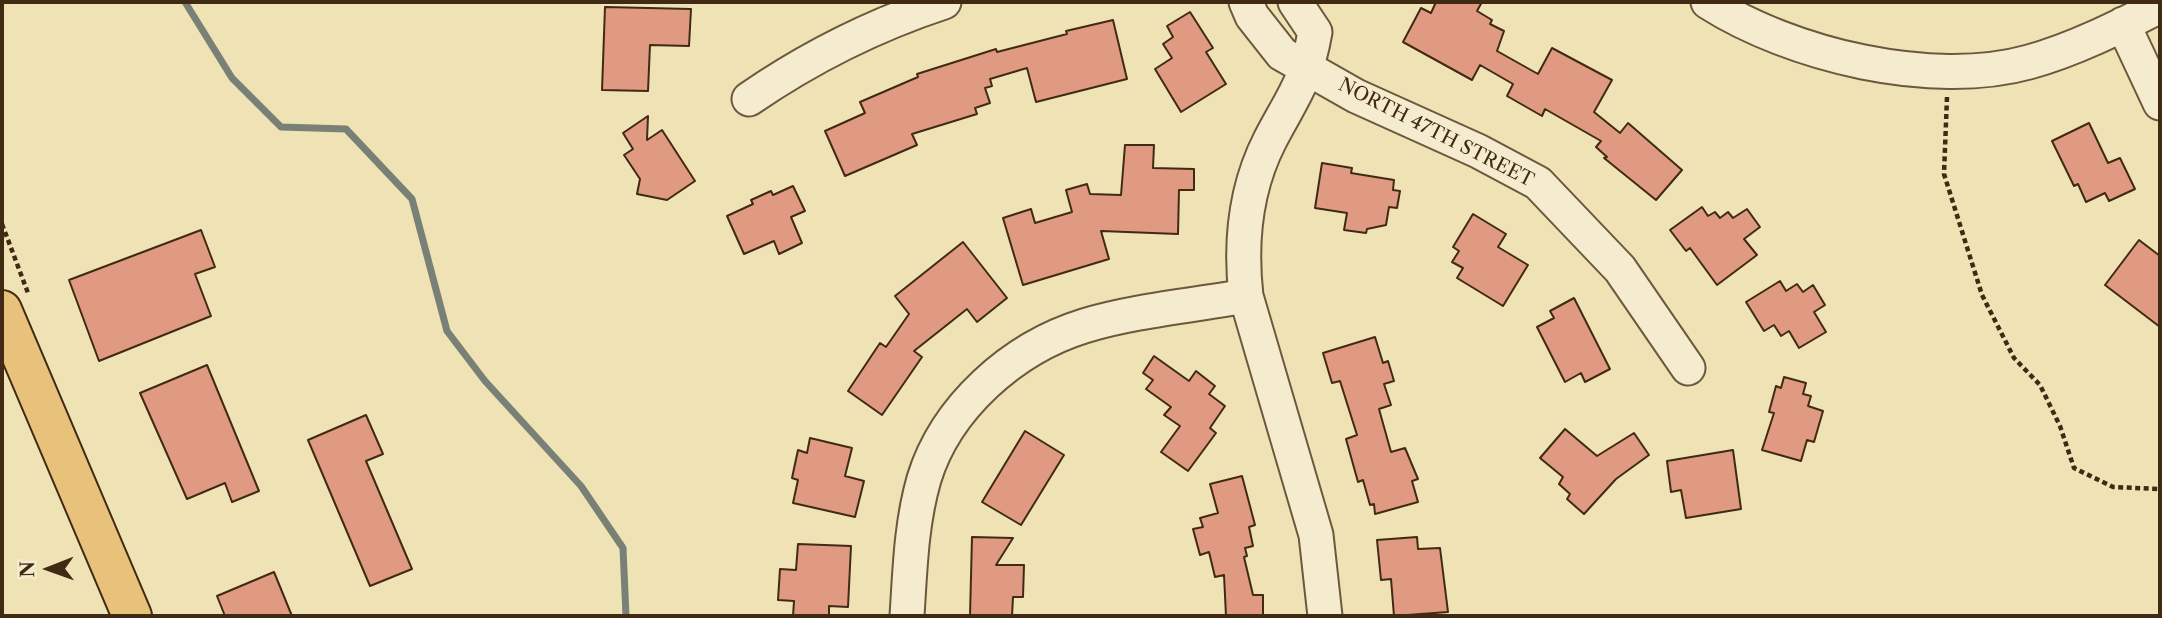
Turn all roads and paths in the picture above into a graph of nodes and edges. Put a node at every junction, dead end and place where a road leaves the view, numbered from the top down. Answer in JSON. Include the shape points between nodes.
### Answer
{"nodes":[{"id":1,"x":944,"y":2,"type":"edge"},
{"id":2,"x":1246,"y":2,"type":"edge"},
{"id":3,"x":1295,"y":2,"type":"edge"},
{"id":4,"x":1708,"y":2,"type":"edge"},
{"id":5,"x":2160,"y":6,"type":"edge"},
{"id":6,"x":2123,"y":24,"type":"junction"},
{"id":7,"x":1309,"y":68,"type":"junction"},
{"id":8,"x":1947,"y":97,"type":"dead end"},
{"id":9,"x":749,"y":99,"type":"dead end"},
{"id":10,"x":2160,"y":103,"type":"edge"},
{"id":11,"x":2,"y":224,"type":"edge"},
{"id":12,"x":13,"y":254,"type":"dead end"},
{"id":13,"x":1246,"y":296,"type":"junction"},
{"id":14,"x":2,"y":310,"type":"edge"},
{"id":15,"x":1688,"y":368,"type":"dead end"},
{"id":16,"x":2160,"y":489,"type":"edge"},
{"id":17,"x":132,"y":616,"type":"edge"},
{"id":18,"x":907,"y":616,"type":"edge"},
{"id":19,"x":1325,"y":616,"type":"edge"}],
"edges":[{"from":1,"to":9,"type":"street","via":[[841,43]]},
{"from":2,"to":7,"type":"street","name":"NORTH 47TH STREET","via":[[1282,54]]},
{"from":3,"to":7,"type":"street","via":[[1315,32]]},
{"from":4,"to":6,"type":"street","via":[[1772,36],[1819,53],[1933,69],[1972,71],[2029,62]]},
{"from":5,"to":6,"type":"street"},
{"from":6,"to":10,"type":"street"},
{"from":7,"to":13,"type":"street","via":[[1270,141],[1251,194],[1242,262]]},
{"from":7,"to":15,"type":"street","name":"NORTH 47TH STREET","via":[[1356,96],[1538,183],[1620,269]]},
{"from":8,"to":16,"type":"path","via":[[1944,174],[1982,295],[2014,358],[2040,385],[2074,468],[2113,487]]},
{"from":11,"to":12,"type":"path"},
{"from":13,"to":18,"type":"street","via":[[1085,326],[1034,349],[988,381],[952,423],[924,478],[913,528]]},
{"from":13,"to":19,"type":"street","via":[[1316,535]]},
{"from":14,"to":17,"type":"main road"}]}
